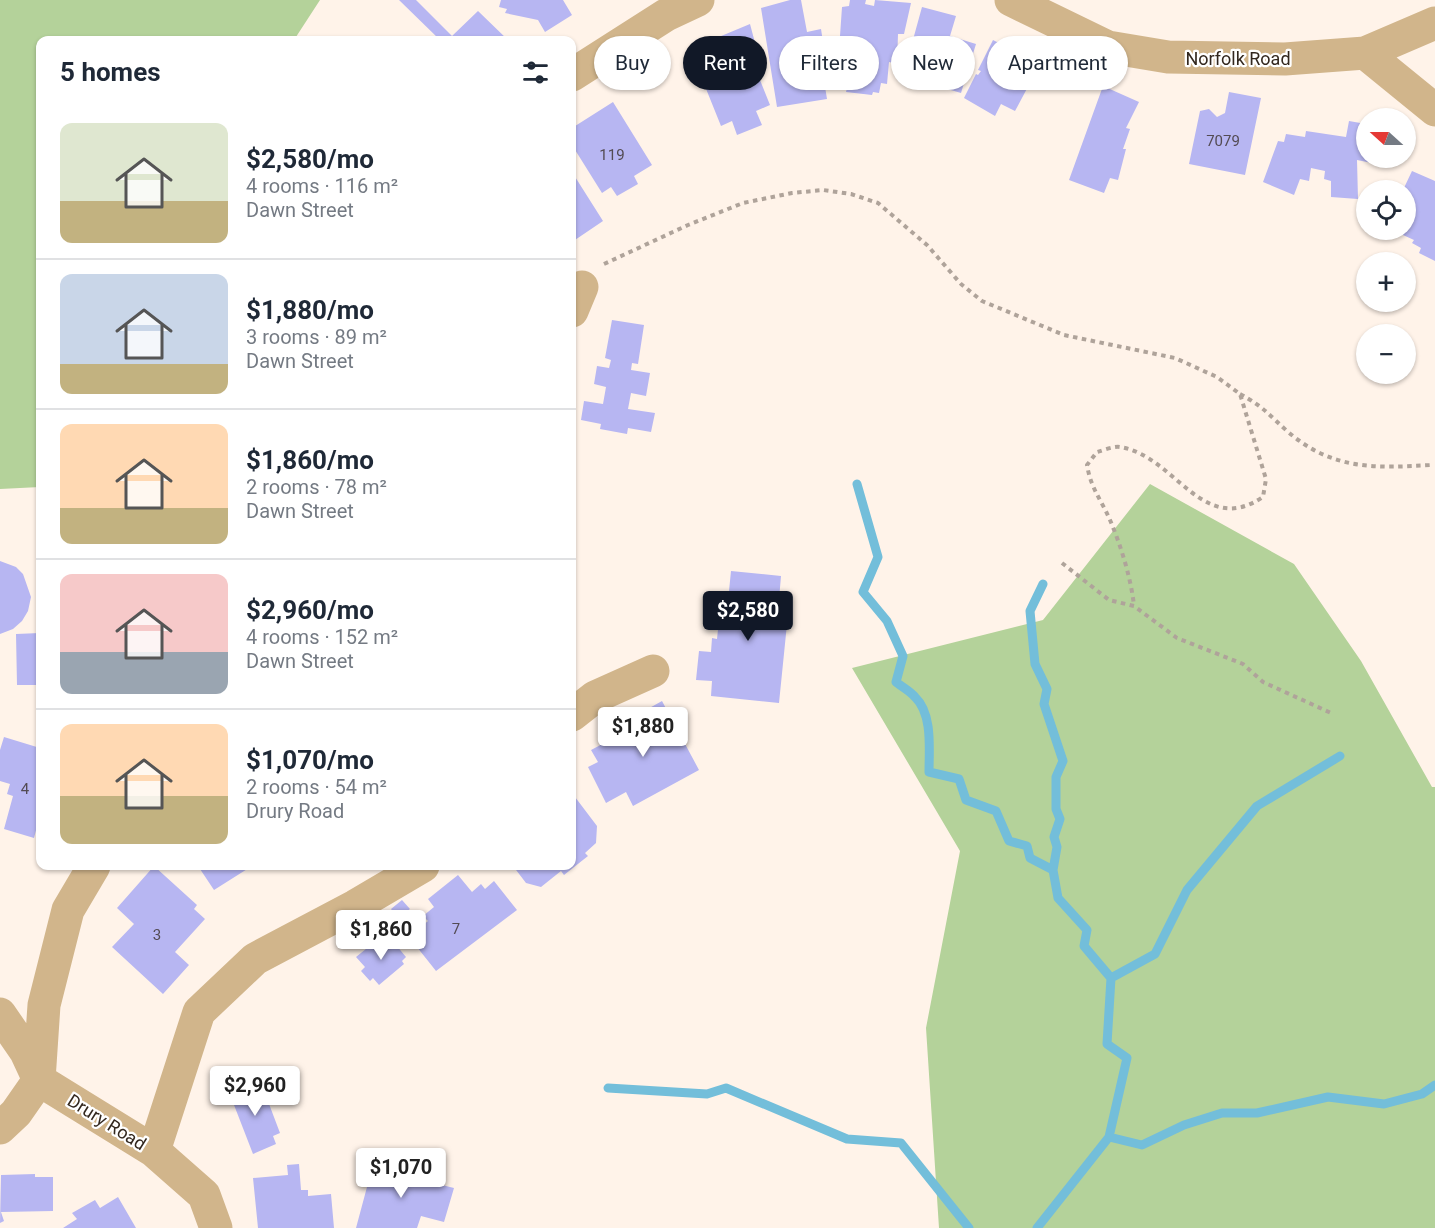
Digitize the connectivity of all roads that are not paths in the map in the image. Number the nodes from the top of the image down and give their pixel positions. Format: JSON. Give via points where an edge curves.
{"nodes":[{"id":1,"x":698,"y":0,"type":"edge"},
{"id":2,"x":1011,"y":0,"type":"edge"},
{"id":3,"x":1435,"y":23,"type":"edge"},
{"id":4,"x":1365,"y":53,"type":"junction"},
{"id":5,"x":576,"y":72,"type":"edge"},
{"id":6,"x":1435,"y":110,"type":"edge"},
{"id":7,"x":653,"y":671,"type":"dead end"},
{"id":8,"x":576,"y":712,"type":"edge"},
{"id":9,"x":92,"y":870,"type":"edge"},
{"id":10,"x":416,"y":870,"type":"edge"},
{"id":11,"x":0,"y":1014,"type":"edge"},
{"id":12,"x":39,"y":1080,"type":"junction"},
{"id":13,"x":0,"y":1128,"type":"edge"},
{"id":14,"x":154,"y":1151,"type":"junction"},
{"id":15,"x":216,"y":1228,"type":"edge"}],
"edges":[{"from":1,"to":5,"type":"street","via":[[666,15]]},
{"from":2,"to":4,"type":"street","name":"Norfolk Road","via":[[1108,46],[1168,57],[1285,59]]},
{"from":3,"to":4,"type":"street","name":"Norfolk Road"},
{"from":4,"to":6,"type":"street"},
{"from":7,"to":8,"type":"street","via":[[595,697]]},
{"from":9,"to":12,"type":"street","via":[[68,910],[46,995]]},
{"from":10,"to":14,"type":"street","via":[[255,959],[199,1012]]},
{"from":11,"to":12,"type":"street","via":[[26,1052]]},
{"from":12,"to":13,"type":"street"},
{"from":12,"to":14,"type":"street","name":"Drury Road"},
{"from":14,"to":15,"type":"street","name":"Drury Road","via":[[204,1195]]}]}
